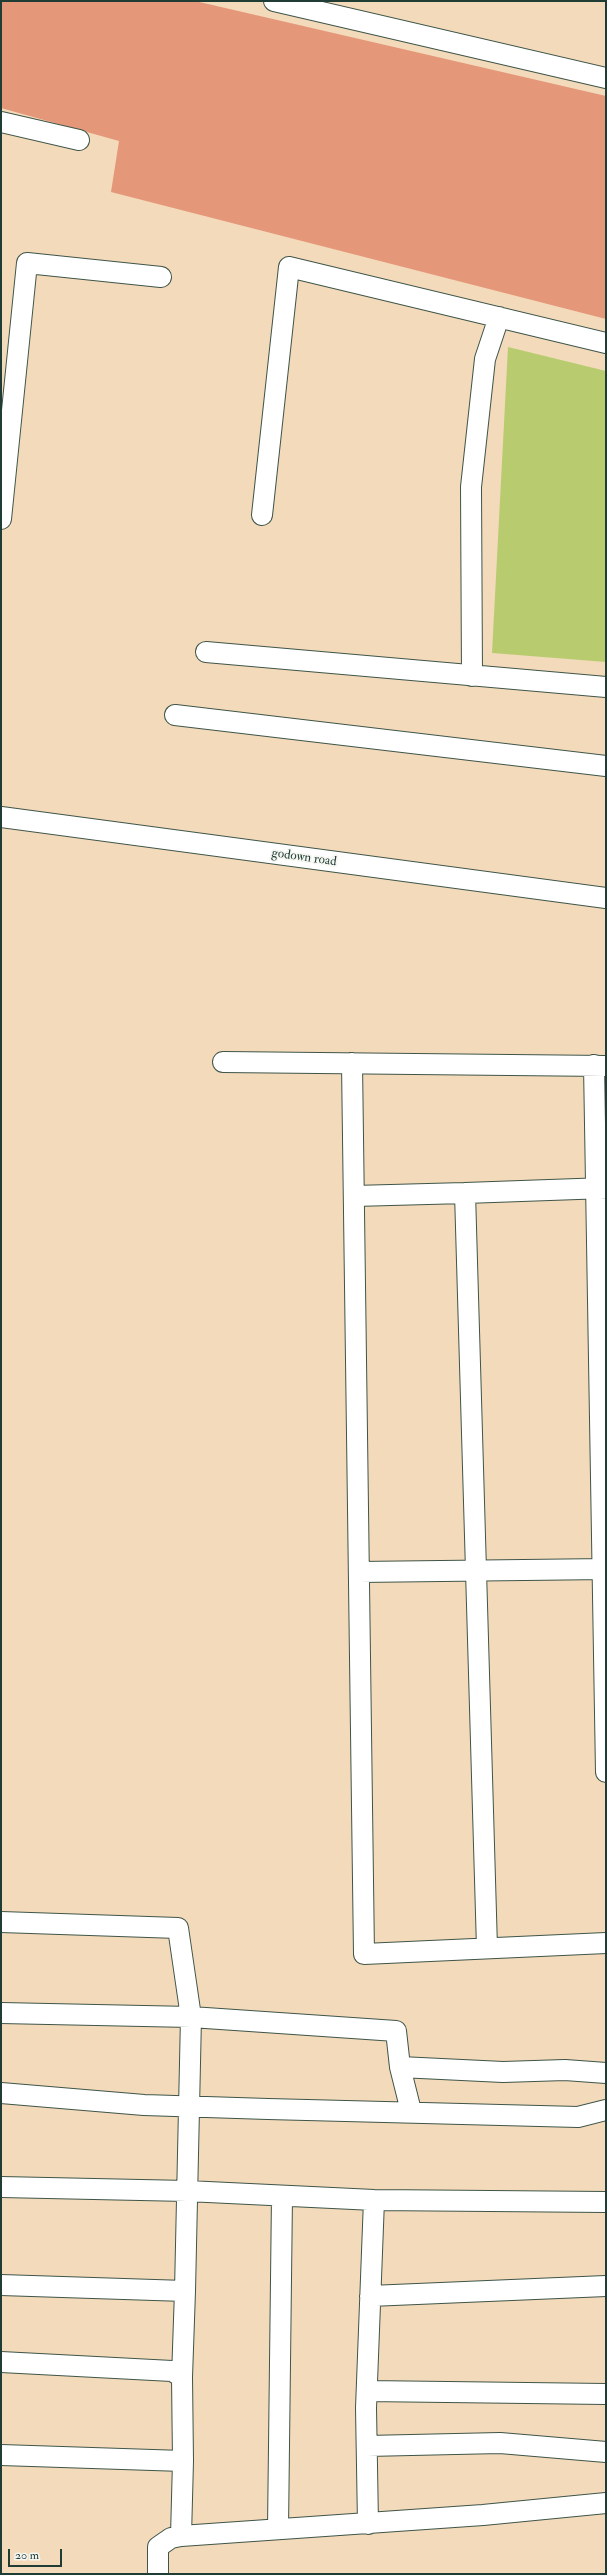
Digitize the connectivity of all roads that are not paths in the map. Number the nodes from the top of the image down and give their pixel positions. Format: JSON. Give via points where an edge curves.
{"nodes":[{"id":1,"x":274,"y":1,"type":"edge"},
{"id":2,"x":606,"y":78,"type":"edge"},
{"id":3,"x":1,"y":122,"type":"edge"},
{"id":4,"x":79,"y":140,"type":"dead end"},
{"id":5,"x":161,"y":277,"type":"dead end"},
{"id":6,"x":499,"y":317,"type":"junction"},
{"id":7,"x":606,"y":343,"type":"edge"},
{"id":8,"x":262,"y":515,"type":"dead end"},
{"id":9,"x":1,"y":519,"type":"edge"},
{"id":10,"x":206,"y":652,"type":"dead end"},
{"id":11,"x":472,"y":676,"type":"junction"},
{"id":12,"x":606,"y":687,"type":"edge"},
{"id":13,"x":176,"y":715,"type":"dead end"},
{"id":14,"x":606,"y":766,"type":"edge"},
{"id":15,"x":1,"y":817,"type":"edge"},
{"id":16,"x":606,"y":898,"type":"edge"},
{"id":17,"x":223,"y":1062,"type":"dead end"},
{"id":18,"x":352,"y":1063,"type":"junction"},
{"id":19,"x":600,"y":1066,"type":"edge"},
{"id":20,"x":601,"y":1188,"type":"edge"},
{"id":21,"x":465,"y":1193,"type":"junction"},
{"id":22,"x":354,"y":1196,"type":"junction"},
{"id":23,"x":604,"y":1569,"type":"edge"},
{"id":24,"x":476,"y":1570,"type":"junction"},
{"id":25,"x":359,"y":1572,"type":"junction"},
{"id":26,"x":606,"y":1772,"type":"edge"},
{"id":27,"x":1,"y":1922,"type":"edge"},
{"id":28,"x":606,"y":1943,"type":"edge"},
{"id":29,"x":487,"y":1948,"type":"junction"},
{"id":30,"x":1,"y":2013,"type":"edge"},
{"id":31,"x":191,"y":2017,"type":"junction"},
{"id":32,"x":400,"y":2067,"type":"junction"},
{"id":33,"x":606,"y":2073,"type":"edge"},
{"id":34,"x":1,"y":2093,"type":"edge"},
{"id":35,"x":189,"y":2107,"type":"junction"},
{"id":36,"x":606,"y":2110,"type":"edge"},
{"id":37,"x":411,"y":2111,"type":"junction"},
{"id":38,"x":1,"y":2187,"type":"edge"},
{"id":39,"x":187,"y":2191,"type":"junction"},
{"id":40,"x":282,"y":2196,"type":"junction"},
{"id":41,"x":374,"y":2200,"type":"junction"},
{"id":42,"x":606,"y":2202,"type":"edge"},
{"id":43,"x":1,"y":2285,"type":"edge"},
{"id":44,"x":606,"y":2286,"type":"edge"},
{"id":45,"x":185,"y":2291,"type":"junction"},
{"id":46,"x":370,"y":2296,"type":"junction"},
{"id":47,"x":1,"y":2362,"type":"edge"},
{"id":48,"x":182,"y":2378,"type":"junction"},
{"id":49,"x":367,"y":2391,"type":"junction"},
{"id":50,"x":606,"y":2394,"type":"edge"},
{"id":51,"x":367,"y":2446,"type":"junction"},
{"id":52,"x":606,"y":2452,"type":"edge"},
{"id":53,"x":1,"y":2455,"type":"edge"},
{"id":54,"x":183,"y":2461,"type":"junction"},
{"id":55,"x":606,"y":2503,"type":"edge"},
{"id":56,"x":368,"y":2524,"type":"junction"},
{"id":57,"x":278,"y":2529,"type":"junction"},
{"id":58,"x":181,"y":2536,"type":"junction"},
{"id":59,"x":158,"y":2574,"type":"edge"}],
"edges":[{"from":1,"to":2,"type":"street"},
{"from":3,"to":4,"type":"street"},
{"from":5,"to":9,"type":"street","via":[[28,263]]},
{"from":6,"to":7,"type":"street"},
{"from":6,"to":8,"type":"street","via":[[289,267]]},
{"from":6,"to":11,"type":"street","via":[[484,359],[471,487]]},
{"from":10,"to":11,"type":"street"},
{"from":11,"to":12,"type":"street"},
{"from":13,"to":14,"type":"street"},
{"from":15,"to":16,"type":"street","name":"godown road"},
{"from":17,"to":18,"type":"street"},
{"from":18,"to":19,"type":"street"},
{"from":18,"to":22,"type":"street"},
{"from":19,"to":20,"type":"street"},
{"from":20,"to":21,"type":"street"},
{"from":20,"to":23,"type":"street"},
{"from":21,"to":22,"type":"street"},
{"from":21,"to":24,"type":"street"},
{"from":22,"to":25,"type":"street"},
{"from":23,"to":24,"type":"street"},
{"from":23,"to":26,"type":"street"},
{"from":24,"to":25,"type":"street"},
{"from":24,"to":29,"type":"street"},
{"from":25,"to":29,"type":"street","via":[[364,1954]]},
{"from":27,"to":31,"type":"street","via":[[178,1928]]},
{"from":28,"to":29,"type":"street"},
{"from":30,"to":31,"type":"street"},
{"from":31,"to":32,"type":"street","via":[[396,2031]]},
{"from":31,"to":35,"type":"street"},
{"from":32,"to":33,"type":"street"},
{"from":32,"to":37,"type":"street"},
{"from":34,"to":35,"type":"street"},
{"from":35,"to":37,"type":"street"},
{"from":35,"to":39,"type":"street"},
{"from":36,"to":37,"type":"street","via":[[578,2117]]},
{"from":38,"to":39,"type":"street"},
{"from":39,"to":40,"type":"street"},
{"from":39,"to":45,"type":"street"},
{"from":40,"to":41,"type":"street"},
{"from":40,"to":57,"type":"street"},
{"from":41,"to":42,"type":"street"},
{"from":41,"to":46,"type":"street"},
{"from":43,"to":45,"type":"street"},
{"from":44,"to":46,"type":"street"},
{"from":45,"to":48,"type":"street"},
{"from":46,"to":49,"type":"street"},
{"from":47,"to":48,"type":"street","via":[[172,2371]]},
{"from":48,"to":54,"type":"street"},
{"from":49,"to":50,"type":"street"},
{"from":49,"to":51,"type":"street"},
{"from":51,"to":52,"type":"street","via":[[500,2443]]},
{"from":51,"to":56,"type":"street"},
{"from":53,"to":54,"type":"street"},
{"from":54,"to":58,"type":"street"},
{"from":55,"to":56,"type":"street"},
{"from":56,"to":57,"type":"street"},
{"from":57,"to":58,"type":"street"},
{"from":58,"to":59,"type":"street","via":[[170,2538],[158,2547]]}]}
